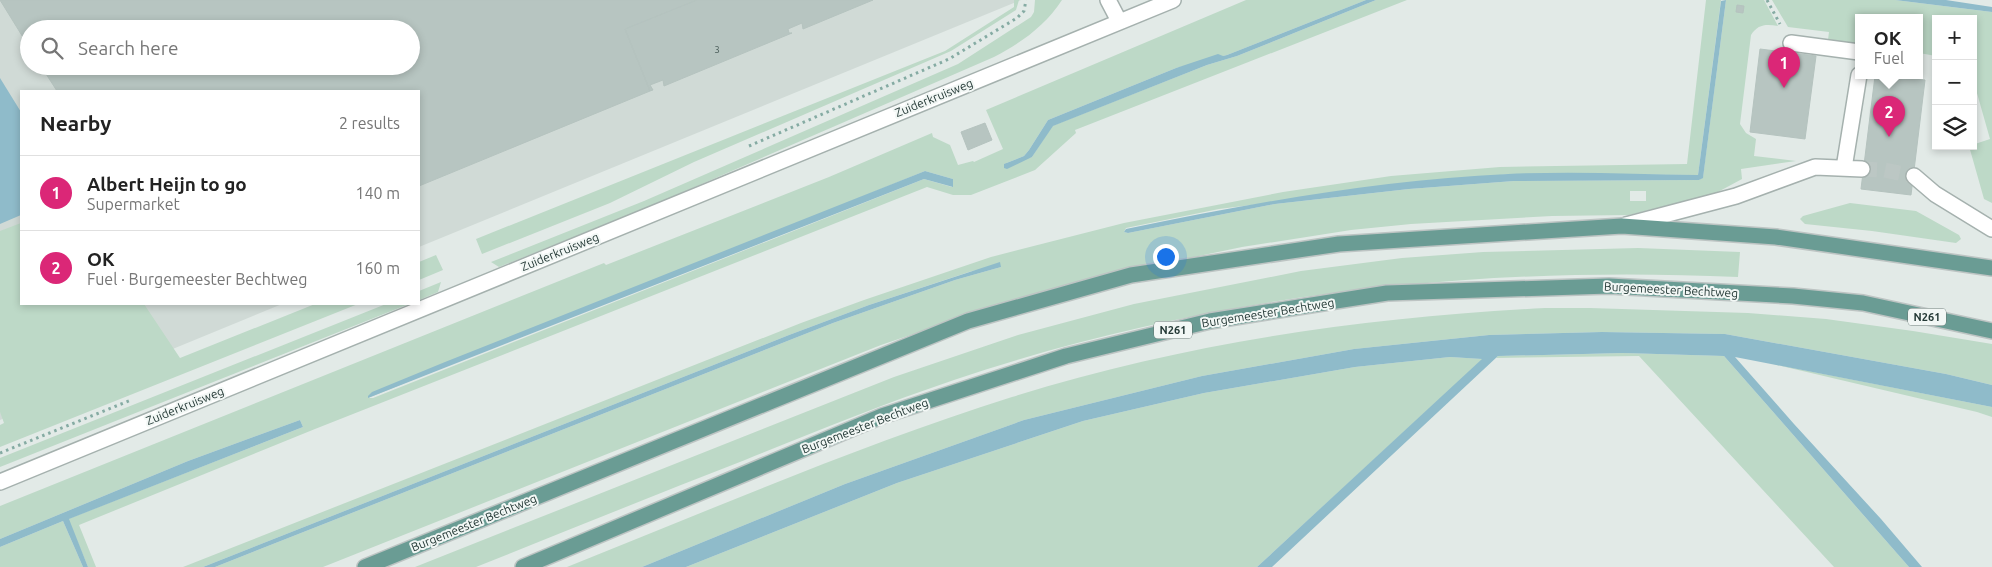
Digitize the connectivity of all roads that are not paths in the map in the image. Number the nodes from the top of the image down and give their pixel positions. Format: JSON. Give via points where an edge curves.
{"nodes":[{"id":1,"x":1108,"y":0,"type":"edge"},
{"id":2,"x":1173,"y":0,"type":"edge"},
{"id":3,"x":1120,"y":21,"type":"junction"},
{"id":4,"x":1790,"y":43,"type":"dead end"},
{"id":5,"x":1855,"y":51,"type":"edge"},
{"id":6,"x":1859,"y":79,"type":"edge"},
{"id":7,"x":1844,"y":168,"type":"junction"},
{"id":8,"x":1862,"y":169,"type":"tunnel mouth"},
{"id":9,"x":1914,"y":176,"type":"tunnel mouth"},
{"id":10,"x":1622,"y":226,"type":"junction"},
{"id":11,"x":1992,"y":229,"type":"edge"},
{"id":12,"x":1992,"y":268,"type":"edge"},
{"id":13,"x":1992,"y":331,"type":"edge"},
{"id":14,"x":0,"y":482,"type":"edge"},
{"id":15,"x":365,"y":567,"type":"edge"},
{"id":16,"x":523,"y":567,"type":"edge"}],
"edges":[{"from":1,"to":3,"type":"street"},
{"from":2,"to":3,"type":"street","name":"Zuiderkruisweg"},
{"from":3,"to":14,"type":"street","name":"Zuiderkruisweg"},
{"from":4,"to":5,"type":"street"},
{"from":6,"to":7,"type":"street"},
{"from":7,"to":8,"type":"street","name":"Burgemeester Bechtweg"},
{"from":7,"to":10,"type":"street","name":"Burgemeester Bechtweg","via":[[1815,166],[1736,196]]},
{"from":9,"to":11,"type":"street","via":[[1935,194]]},
{"from":10,"to":12,"type":"main road","name":"Burgemeester Bechtweg","via":[[1776,237]]},
{"from":10,"to":15,"type":"main road","name":"Burgemeester Bechtweg","via":[[1339,244],[1131,275],[968,321]]},
{"from":13,"to":16,"type":"main road","name":"Burgemeester Bechtweg","number":"N261","via":[[1863,303],[1793,296],[1609,286],[1386,293],[1220,320],[1066,356],[882,416]]}]}
